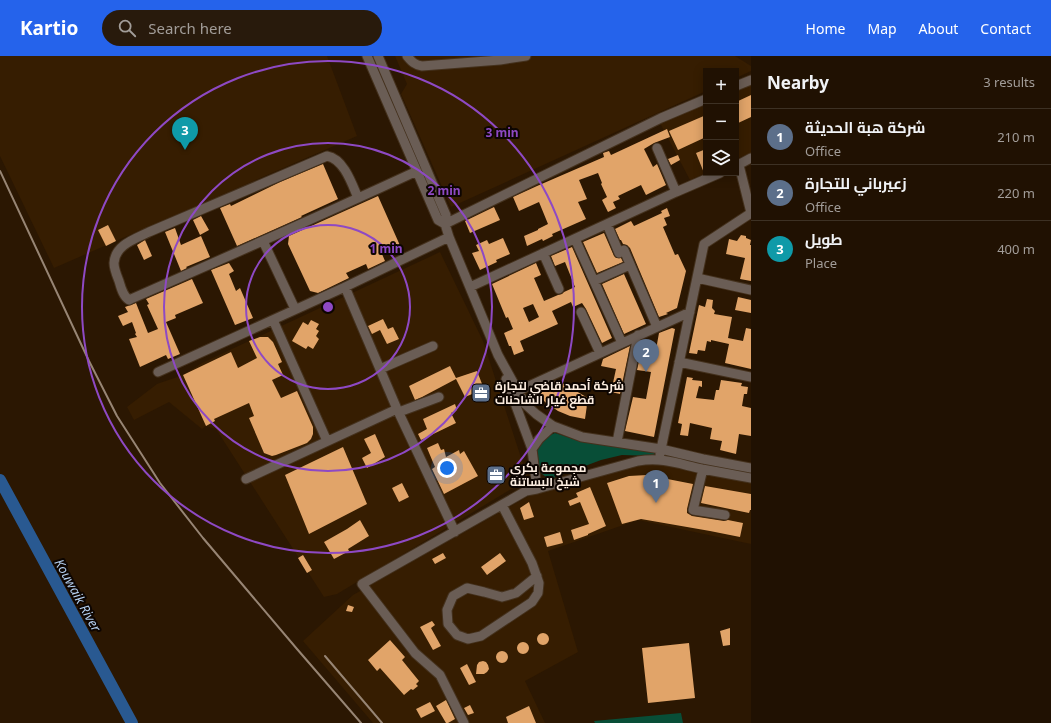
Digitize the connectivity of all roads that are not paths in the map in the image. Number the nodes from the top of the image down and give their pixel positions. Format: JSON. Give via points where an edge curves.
{"nodes":[{"id":1,"x":367,"y":56,"type":"edge"},
{"id":2,"x":378,"y":56,"type":"edge"},
{"id":3,"x":407,"y":56,"type":"edge"},
{"id":4,"x":500,"y":56,"type":"edge"},
{"id":5,"x":526,"y":56,"type":"edge"},
{"id":6,"x":491,"y":60,"type":"junction"},
{"id":7,"x":751,"y":80,"type":"edge"},
{"id":8,"x":739,"y":85,"type":"edge"},
{"id":9,"x":703,"y":100,"type":"edge"},
{"id":10,"x":657,"y":148,"type":"dead end"},
{"id":11,"x":751,"y":158,"type":"edge"},
{"id":12,"x":739,"y":165,"type":"edge"},
{"id":13,"x":417,"y":171,"type":"junction"},
{"id":14,"x":739,"y":172,"type":"edge"},
{"id":15,"x":713,"y":176,"type":"edge"},
{"id":16,"x":676,"y":192,"type":"junction"},
{"id":17,"x":358,"y":198,"type":"junction"},
{"id":18,"x":749,"y":199,"type":"edge"},
{"id":19,"x":445,"y":224,"type":"junction"},
{"id":20,"x":607,"y":224,"type":"junction"},
{"id":21,"x":449,"y":237,"type":"junction"},
{"id":22,"x":575,"y":239,"type":"junction"},
{"id":23,"x":264,"y":241,"type":"junction"},
{"id":24,"x":543,"y":253,"type":"junction"},
{"id":25,"x":630,"y":265,"type":"junction"},
{"id":26,"x":697,"y":278,"type":"junction"},
{"id":27,"x":594,"y":281,"type":"junction"},
{"id":28,"x":345,"y":287,"type":"junction"},
{"id":29,"x":470,"y":287,"type":"junction"},
{"id":30,"x":559,"y":289,"type":"dead end"},
{"id":31,"x":751,"y":290,"type":"edge"},
{"id":32,"x":295,"y":309,"type":"junction"},
{"id":33,"x":581,"y":312,"type":"dead end"},
{"id":34,"x":690,"y":312,"type":"junction"},
{"id":35,"x":272,"y":320,"type":"junction"},
{"id":36,"x":657,"y":327,"type":"junction"},
{"id":37,"x":638,"y":335,"type":"junction"},
{"id":38,"x":622,"y":343,"type":"junction"},
{"id":39,"x":433,"y":346,"type":"dead end"},
{"id":40,"x":600,"y":353,"type":"junction"},
{"id":41,"x":498,"y":355,"type":"junction"},
{"id":42,"x":679,"y":362,"type":"junction"},
{"id":43,"x":380,"y":369,"type":"junction"},
{"id":44,"x":158,"y":372,"type":"dead end"},
{"id":45,"x":751,"y":377,"type":"edge"},
{"id":46,"x":518,"y":391,"type":"junction"},
{"id":47,"x":439,"y":397,"type":"dead end"},
{"id":48,"x":398,"y":411,"type":"junction"},
{"id":49,"x":553,"y":426,"type":"junction"},
{"id":50,"x":327,"y":441,"type":"junction"},
{"id":51,"x":617,"y":442,"type":"junction"},
{"id":52,"x":532,"y":449,"type":"junction"},
{"id":53,"x":661,"y":449,"type":"junction"},
{"id":54,"x":659,"y":459,"type":"junction"},
{"id":55,"x":751,"y":468,"type":"edge"},
{"id":56,"x":703,"y":469,"type":"junction"},
{"id":57,"x":751,"y":478,"type":"edge"},
{"id":58,"x":246,"y":479,"type":"dead end"},
{"id":59,"x":537,"y":489,"type":"junction"},
{"id":60,"x":502,"y":505,"type":"junction"},
{"id":61,"x":725,"y":515,"type":"dead end"},
{"id":62,"x":455,"y":532,"type":"junction"},
{"id":63,"x":537,"y":576,"type":"junction"},
{"id":64,"x":464,"y":723,"type":"edge"}],
"edges":[{"from":1,"to":13,"type":"street"},
{"from":2,"to":19,"type":"street","via":[[446,215]]},
{"from":3,"to":6,"type":"street","via":[[417,66]]},
{"from":4,"to":6,"type":"street"},
{"from":5,"to":6,"type":"street"},
{"from":7,"to":8,"type":"street"},
{"from":9,"to":19,"type":"street","via":[[661,118]]},
{"from":10,"to":16,"type":"street"},
{"from":11,"to":12,"type":"street"},
{"from":13,"to":17,"type":"street"},
{"from":13,"to":19,"type":"street","via":[[438,220]]},
{"from":14,"to":18,"type":"street"},
{"from":15,"to":16,"type":"street"},
{"from":16,"to":20,"type":"street"},
{"from":17,"to":23,"type":"street"},
{"from":17,"to":23,"type":"street","via":[[345,170],[327,156],[123,245],[115,258],[115,267],[121,289],[129,300]]},
{"from":18,"to":26,"type":"street","via":[[750,213],[704,244]]},
{"from":19,"to":21,"type":"street"},
{"from":20,"to":22,"type":"street"},
{"from":20,"to":25,"type":"street","via":[[619,252],[624,250]]},
{"from":21,"to":28,"type":"street"},
{"from":21,"to":29,"type":"street"},
{"from":22,"to":24,"type":"street"},
{"from":22,"to":27,"type":"street"},
{"from":23,"to":32,"type":"street"},
{"from":24,"to":29,"type":"street"},
{"from":24,"to":30,"type":"street"},
{"from":25,"to":27,"type":"street"},
{"from":25,"to":36,"type":"street"},
{"from":26,"to":31,"type":"street"},
{"from":26,"to":34,"type":"street"},
{"from":27,"to":38,"type":"street"},
{"from":28,"to":32,"type":"street"},
{"from":28,"to":43,"type":"street"},
{"from":29,"to":41,"type":"street"},
{"from":32,"to":35,"type":"street"},
{"from":33,"to":40,"type":"street"},
{"from":34,"to":36,"type":"street"},
{"from":34,"to":42,"type":"street"},
{"from":35,"to":44,"type":"street"},
{"from":35,"to":50,"type":"street"},
{"from":36,"to":37,"type":"street"},
{"from":37,"to":38,"type":"street"},
{"from":37,"to":51,"type":"street"},
{"from":38,"to":40,"type":"street"},
{"from":39,"to":43,"type":"street"},
{"from":40,"to":46,"type":"street"},
{"from":41,"to":46,"type":"street"},
{"from":41,"to":52,"type":"street"},
{"from":42,"to":45,"type":"street"},
{"from":42,"to":53,"type":"street"},
{"from":43,"to":48,"type":"street"},
{"from":46,"to":49,"type":"street","via":[[525,404]]},
{"from":47,"to":48,"type":"street"},
{"from":48,"to":50,"type":"street"},
{"from":48,"to":62,"type":"street"},
{"from":49,"to":51,"type":"street","via":[[582,437]]},
{"from":49,"to":52,"type":"street"},
{"from":50,"to":58,"type":"street"},
{"from":51,"to":53,"type":"street"},
{"from":52,"to":59,"type":"street"},
{"from":53,"to":54,"type":"street"},
{"from":53,"to":55,"type":"street"},
{"from":54,"to":56,"type":"street"},
{"from":54,"to":59,"type":"street","via":[[638,461]]},
{"from":56,"to":57,"type":"street"},
{"from":56,"to":61,"type":"street","via":[[693,510]]},
{"from":59,"to":60,"type":"street","via":[[526,490]]},
{"from":60,"to":62,"type":"street"},
{"from":60,"to":63,"type":"street"},
{"from":62,"to":64,"type":"street","via":[[362,584],[414,652],[440,675]]},
{"from":63,"to":63,"type":"street","via":[[540,583],[538,593],[532,602],[480,636],[468,639],[457,635],[448,624],[447,610],[453,596],[467,588],[502,597],[516,593]]}]}
